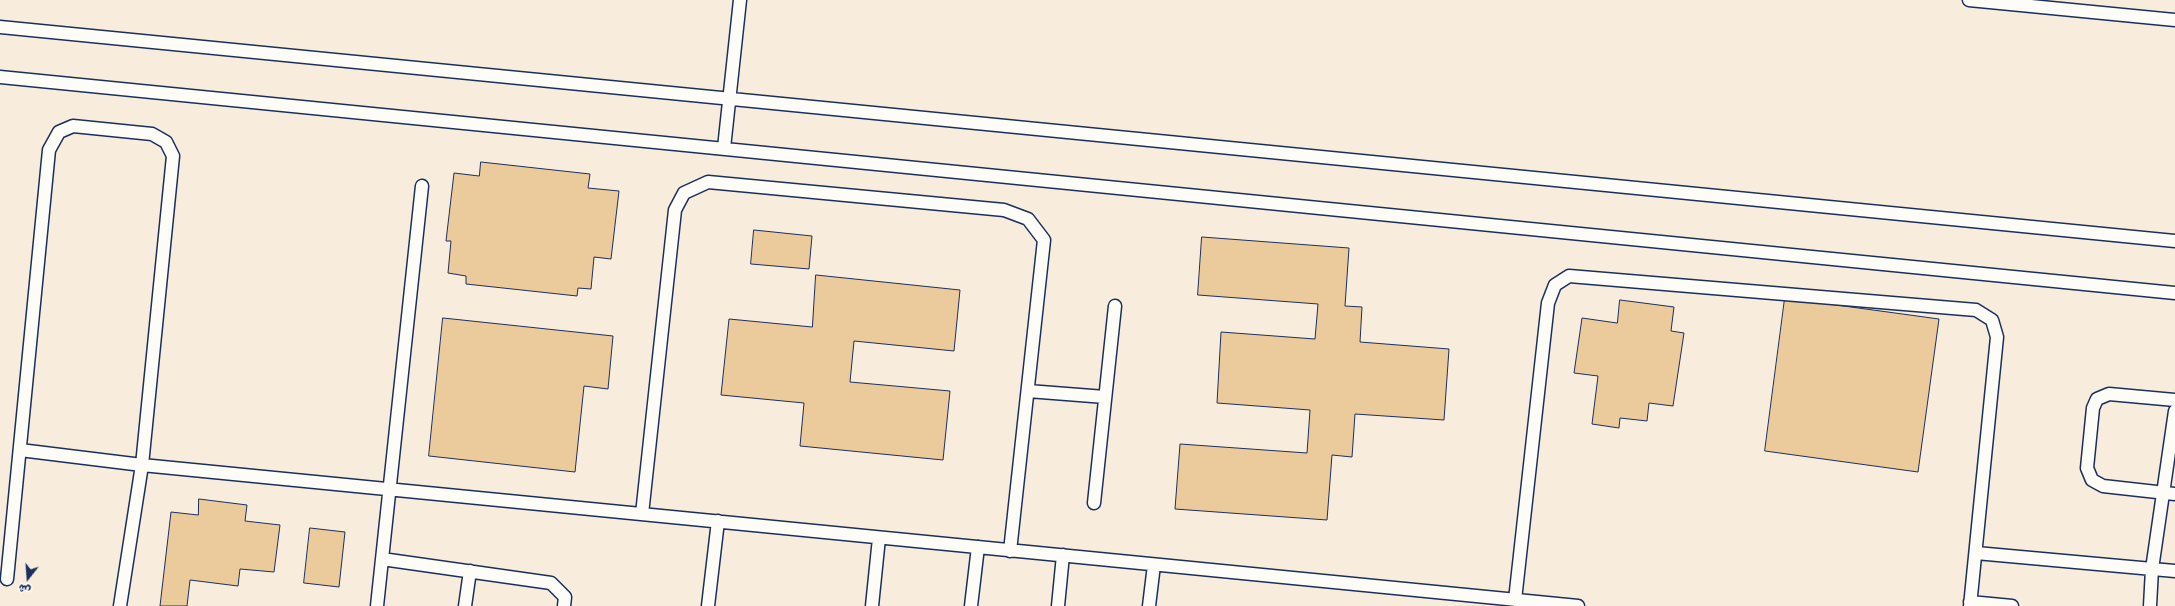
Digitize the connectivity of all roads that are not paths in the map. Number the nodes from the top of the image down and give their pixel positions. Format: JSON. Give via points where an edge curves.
{"nodes":[{"id":1,"x":740,"y":0,"type":"edge"},
{"id":2,"x":1969,"y":0,"type":"edge"},
{"id":3,"x":2175,"y":20,"type":"edge"},
{"id":4,"x":0,"y":27,"type":"edge"},
{"id":5,"x":0,"y":77,"type":"edge"},
{"id":6,"x":729,"y":98,"type":"junction"},
{"id":7,"x":724,"y":148,"type":"junction"},
{"id":8,"x":422,"y":186,"type":"dead end"},
{"id":9,"x":2175,"y":241,"type":"edge"},
{"id":10,"x":2175,"y":293,"type":"edge"},
{"id":11,"x":1114,"y":306,"type":"dead end"},
{"id":12,"x":1028,"y":391,"type":"junction"},
{"id":13,"x":1105,"y":397,"type":"junction"},
{"id":14,"x":2175,"y":400,"type":"edge"},
{"id":15,"x":2175,"y":410,"type":"edge"},
{"id":16,"x":20,"y":450,"type":"junction"},
{"id":17,"x":142,"y":465,"type":"junction"},
{"id":18,"x":390,"y":490,"type":"junction"},
{"id":19,"x":2169,"y":494,"type":"edge"},
{"id":20,"x":1094,"y":503,"type":"dead end"},
{"id":21,"x":642,"y":514,"type":"junction"},
{"id":22,"x":718,"y":522,"type":"junction"},
{"id":23,"x":880,"y":538,"type":"junction"},
{"id":24,"x":978,"y":547,"type":"junction"},
{"id":25,"x":1010,"y":551,"type":"junction"},
{"id":26,"x":1976,"y":553,"type":"junction"},
{"id":27,"x":1063,"y":555,"type":"junction"},
{"id":28,"x":382,"y":559,"type":"junction"},
{"id":29,"x":1154,"y":565,"type":"junction"},
{"id":30,"x":2152,"y":569,"type":"junction"},
{"id":31,"x":470,"y":571,"type":"junction"},
{"id":32,"x":2175,"y":571,"type":"edge"},
{"id":33,"x":8,"y":578,"type":"dead end"},
{"id":34,"x":1515,"y":600,"type":"junction"},
{"id":35,"x":1970,"y":604,"type":"edge"},
{"id":36,"x":120,"y":606,"type":"edge"},
{"id":37,"x":377,"y":606,"type":"edge"},
{"id":38,"x":465,"y":606,"type":"edge"},
{"id":39,"x":564,"y":606,"type":"edge"},
{"id":40,"x":708,"y":606,"type":"edge"},
{"id":41,"x":872,"y":606,"type":"edge"},
{"id":42,"x":971,"y":606,"type":"edge"},
{"id":43,"x":1058,"y":606,"type":"edge"},
{"id":44,"x":1149,"y":606,"type":"edge"},
{"id":45,"x":1578,"y":606,"type":"edge"},
{"id":46,"x":2012,"y":606,"type":"edge"},
{"id":47,"x":2150,"y":606,"type":"edge"}],
"edges":[{"from":1,"to":6,"type":"lane"},
{"from":2,"to":3,"type":"lane"},
{"from":4,"to":6,"type":"lane"},
{"from":5,"to":7,"type":"lane"},
{"from":6,"to":7,"type":"lane"},
{"from":6,"to":9,"type":"lane"},
{"from":7,"to":10,"type":"lane"},
{"from":8,"to":18,"type":"lane"},
{"from":11,"to":13,"type":"lane"},
{"from":12,"to":13,"type":"lane"},
{"from":12,"to":21,"type":"lane","via":[[1044,240],[1028,219],[1004,210],[708,182],[684,193],[675,210]]},
{"from":12,"to":25,"type":"lane"},
{"from":13,"to":20,"type":"lane"},
{"from":14,"to":19,"type":"lane","via":[[2109,394],[2097,399],[2093,408],[2087,468],[2092,480],[2103,486]]},
{"from":15,"to":19,"type":"lane"},
{"from":16,"to":17,"type":"lane"},
{"from":16,"to":17,"type":"lane","via":[[49,150],[59,132],[73,126],[152,134],[166,142],[173,156]]},
{"from":16,"to":33,"type":"lane"},
{"from":17,"to":18,"type":"lane"},
{"from":17,"to":36,"type":"lane"},
{"from":18,"to":21,"type":"lane"},
{"from":18,"to":28,"type":"lane"},
{"from":19,"to":30,"type":"lane"},
{"from":21,"to":22,"type":"lane"},
{"from":22,"to":23,"type":"lane"},
{"from":22,"to":40,"type":"lane"},
{"from":23,"to":24,"type":"lane"},
{"from":23,"to":41,"type":"lane"},
{"from":24,"to":25,"type":"lane"},
{"from":24,"to":42,"type":"lane"},
{"from":25,"to":27,"type":"lane"},
{"from":26,"to":30,"type":"lane"},
{"from":26,"to":34,"type":"lane","via":[[1996,337],[1992,320],[1976,310],[1570,276],[1555,285],[1548,303]]},
{"from":26,"to":35,"type":"lane"},
{"from":27,"to":29,"type":"lane"},
{"from":27,"to":43,"type":"lane"},
{"from":28,"to":31,"type":"lane"},
{"from":28,"to":37,"type":"lane"},
{"from":29,"to":34,"type":"lane"},
{"from":29,"to":44,"type":"lane"},
{"from":30,"to":32,"type":"lane"},
{"from":30,"to":47,"type":"lane"},
{"from":31,"to":38,"type":"lane"},
{"from":31,"to":39,"type":"lane","via":[[551,583],[565,597]]},
{"from":34,"to":45,"type":"lane"},
{"from":35,"to":46,"type":"lane"}]}
